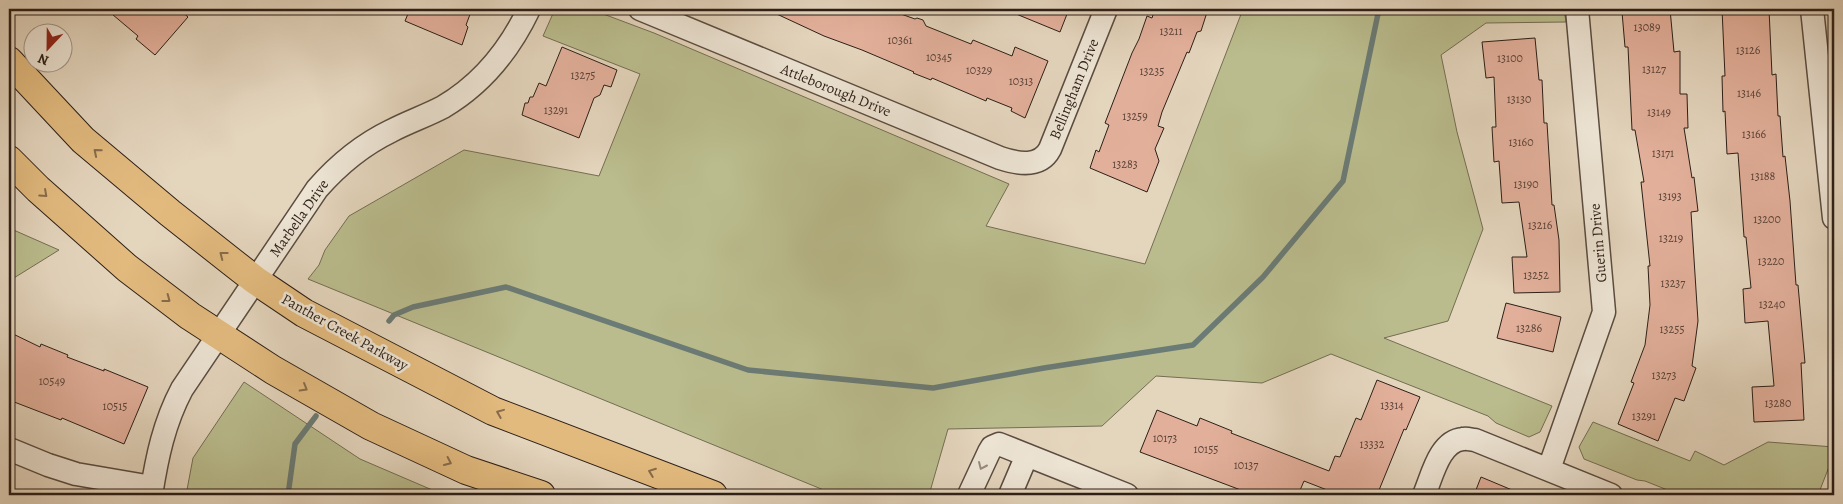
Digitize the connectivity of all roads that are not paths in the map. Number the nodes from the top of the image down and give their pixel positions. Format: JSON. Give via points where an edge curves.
{"nodes":[{"id":1,"x":529,"y":9,"type":"edge"},
{"id":2,"x":640,"y":9,"type":"edge"},
{"id":3,"x":1106,"y":9,"type":"edge"},
{"id":4,"x":1577,"y":9,"type":"edge"},
{"id":5,"x":1812,"y":9,"type":"edge"},
{"id":6,"x":9,"y":61,"type":"edge"},
{"id":7,"x":9,"y":160,"type":"edge"},
{"id":8,"x":1034,"y":162,"type":"joint"},
{"id":9,"x":1834,"y":218,"type":"edge"},
{"id":10,"x":255,"y":280,"type":"junction"},
{"id":11,"x":218,"y":334,"type":"junction"},
{"id":12,"x":9,"y":448,"type":"edge"},
{"id":13,"x":1027,"y":455,"type":"junction"},
{"id":14,"x":1549,"y":470,"type":"junction"},
{"id":15,"x":152,"y":491,"type":"edge"},
{"id":16,"x":541,"y":495,"type":"edge"},
{"id":17,"x":714,"y":495,"type":"edge"},
{"id":18,"x":969,"y":495,"type":"edge"},
{"id":19,"x":1010,"y":495,"type":"edge"},
{"id":20,"x":1127,"y":495,"type":"edge"},
{"id":21,"x":1424,"y":495,"type":"edge"},
{"id":22,"x":1612,"y":495,"type":"edge"}],
"edges":[{"from":1,"to":10,"type":"street","name":"Marbella Drive","via":[[508,47],[475,83],[444,106],[358,150],[330,175]]},
{"from":2,"to":8,"type":"street","name":"Attleborough Drive","via":[[1000,158],[1012,162]]},
{"from":3,"to":8,"type":"street","name":"Bellingham Drive","via":[[1050,149],[1046,156]]},
{"from":4,"to":14,"type":"street","name":"Guerin Drive","via":[[1604,312]]},
{"from":5,"to":9,"type":"street"},
{"from":10,"to":6,"type":"main road","name":"Panther Creek Parkway","one_way":true,"via":[[84,140]]},
{"from":7,"to":11,"type":"main road","one_way":true,"via":[[126,268]]},
{"from":10,"to":11,"type":"street","name":"Marbella Drive"},
{"from":17,"to":10,"type":"main road","name":"Panther Creek Parkway","one_way":true,"via":[[494,411],[329,327]]},
{"from":11,"to":15,"type":"street","name":"Marbella Drive","via":[[190,376],[166,424]]},
{"from":11,"to":16,"type":"main road","one_way":true,"via":[[273,370],[371,426],[466,470]]},
{"from":12,"to":15,"type":"street","via":[[76,474]]},
{"from":13,"to":18,"type":"street","one_way":true,"via":[[1003,444],[996,445],[988,452]]},
{"from":13,"to":19,"type":"street"},
{"from":13,"to":20,"type":"street"},
{"from":14,"to":21,"type":"street","via":[[1475,440],[1462,439],[1444,450]]},
{"from":14,"to":22,"type":"street"}]}
